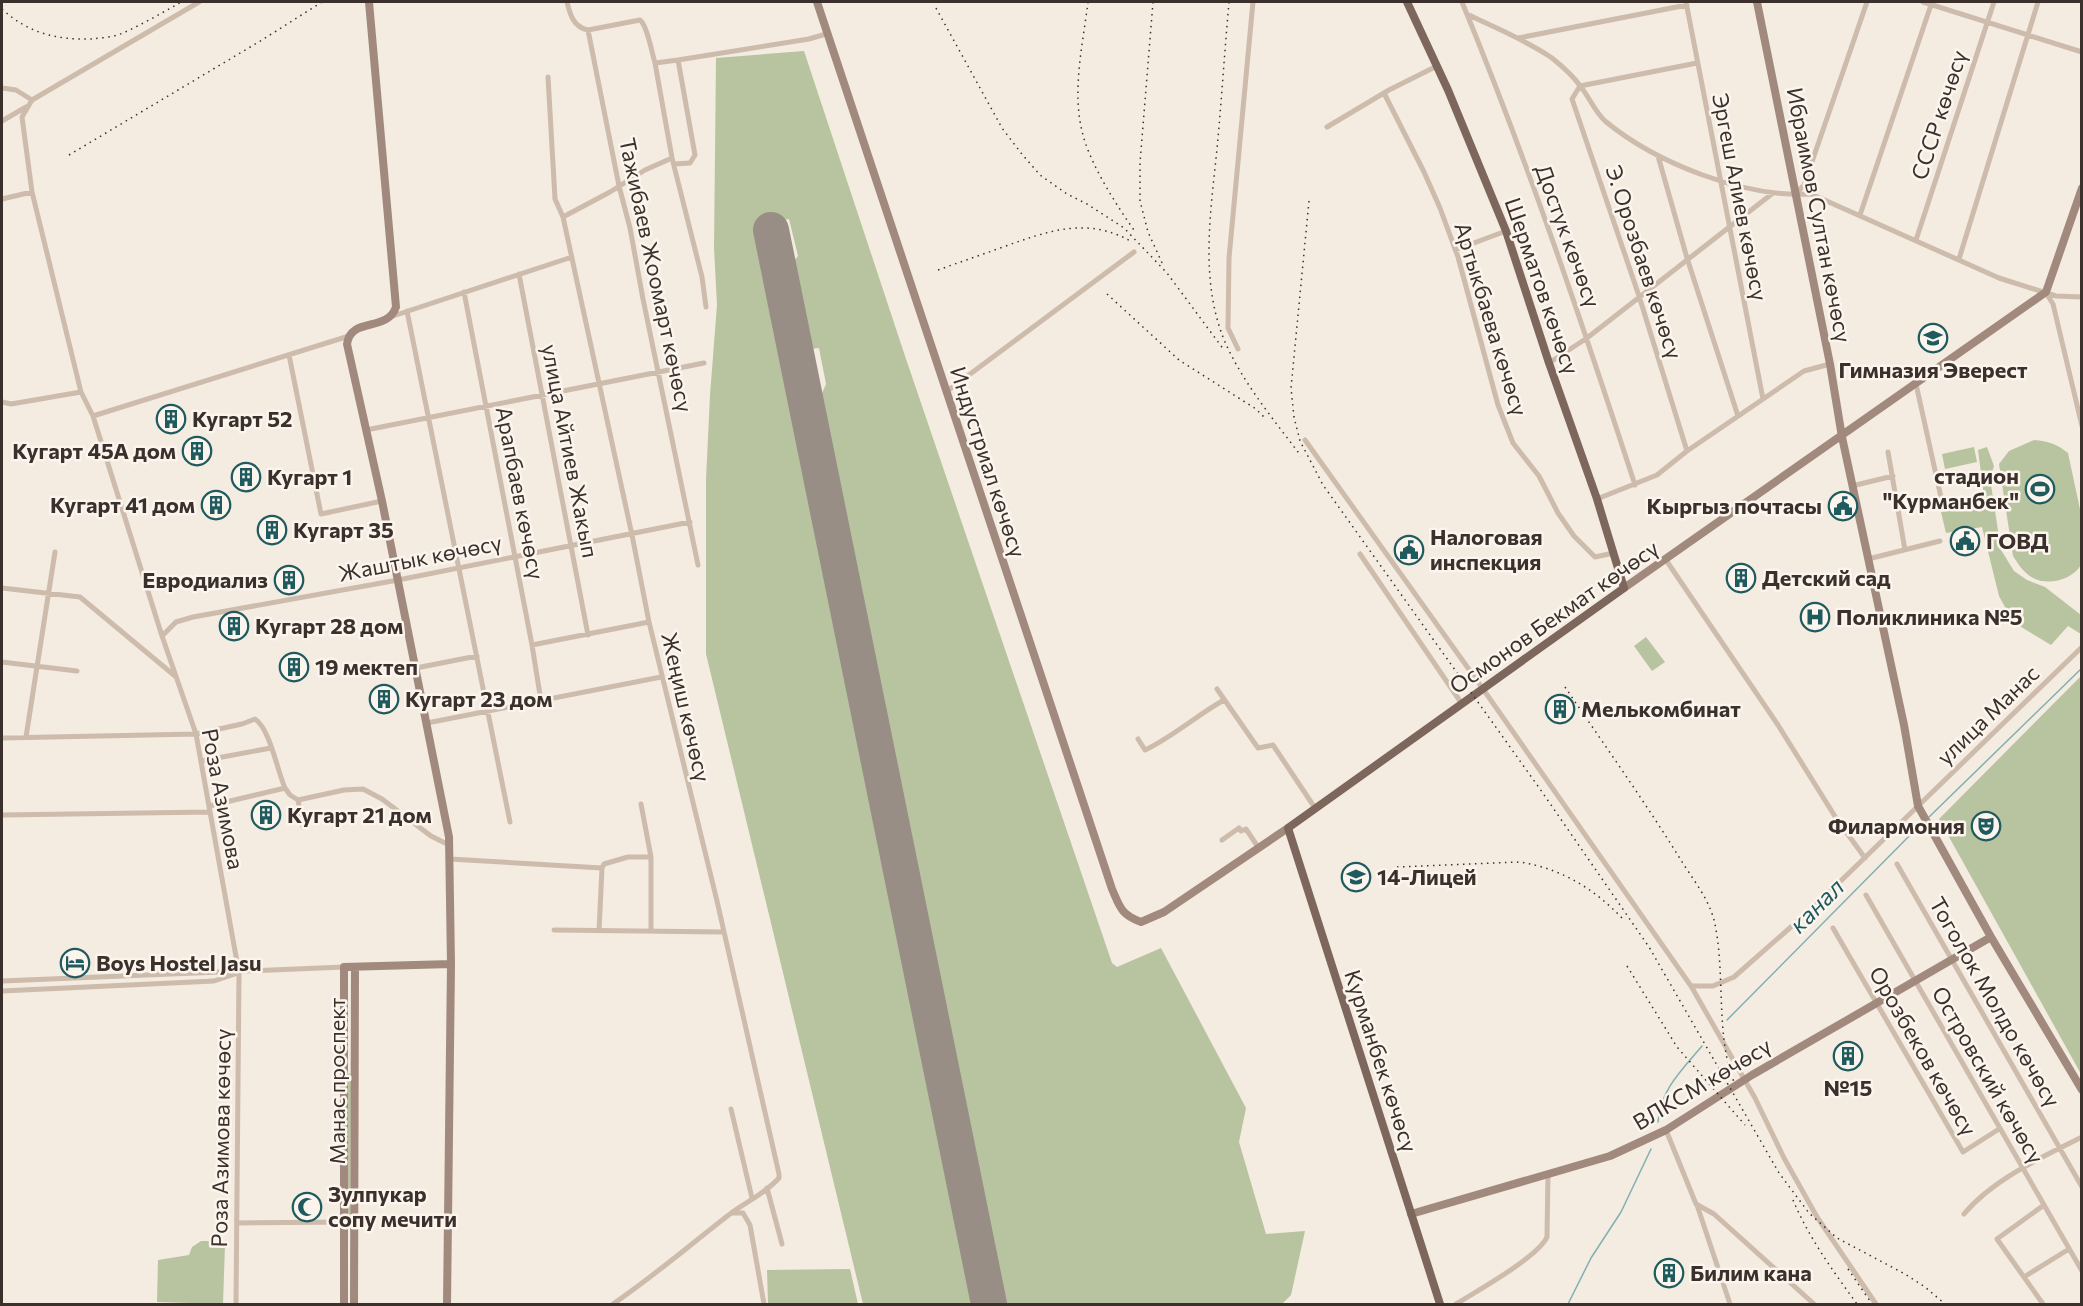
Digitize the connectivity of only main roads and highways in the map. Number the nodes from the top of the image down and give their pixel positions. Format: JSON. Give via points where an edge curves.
{"nodes":[{"id":1,"x":369,"y":2,"type":"edge"},
{"id":2,"x":817,"y":2,"type":"edge"},
{"id":3,"x":1407,"y":2,"type":"edge"},
{"id":4,"x":1757,"y":2,"type":"edge"},
{"id":5,"x":2082,"y":188,"type":"edge"},
{"id":6,"x":2079,"y":203,"type":"edge"},
{"id":7,"x":1842,"y":437,"type":"junction"},
{"id":8,"x":1624,"y":588,"type":"junction"},
{"id":9,"x":1288,"y":828,"type":"junction"},
{"id":10,"x":1991,"y":937,"type":"junction"},
{"id":11,"x":451,"y":964,"type":"junction"},
{"id":12,"x":355,"y":967,"type":"junction"},
{"id":13,"x":2082,"y":1090,"type":"edge"},
{"id":14,"x":1411,"y":1214,"type":"junction"},
{"id":15,"x":344,"y":1305,"type":"edge"},
{"id":16,"x":354,"y":1305,"type":"edge"},
{"id":17,"x":447,"y":1305,"type":"edge"},
{"id":18,"x":1440,"y":1305,"type":"edge"}],
"edges":[{"from":1,"to":11,"type":"main road","via":[[396,307],[393,315],[354,330],[347,344],[449,845]]},
{"from":2,"to":9,"type":"main road","name":"Индустриал көчөсү","via":[[1112,889],[1127,918],[1141,922],[1164,912]]},
{"from":3,"to":8,"type":"main road","name":"Шерматов көчөсү","via":[[1506,231]]},
{"from":4,"to":7,"type":"main road","name":"Ибраимов Султан көчөсү"},
{"from":5,"to":6,"type":"main road"},
{"from":6,"to":7,"type":"main road","name":"Осмонов Бекмат көчөсү","via":[[2046,292]]},
{"from":7,"to":8,"type":"main road","name":"Осмонов Бекмат көчөсү"},
{"from":7,"to":10,"type":"main road","name":"Ибраимов Султан көчөсү","via":[[1918,806]]},
{"from":8,"to":9,"type":"main road","name":"Осмонов Бекмат көчөсү"},
{"from":9,"to":14,"type":"main road","name":"Курманбек көчөсү"},
{"from":10,"to":13,"type":"main road","name":"Ибраимов Султан көчөсү"},
{"from":10,"to":14,"type":"main road","name":"ВЛКСМ көчөсү","via":[[1666,1130],[1610,1156]]},
{"from":11,"to":12,"type":"main road"},
{"from":11,"to":17,"type":"main road"},
{"from":12,"to":15,"type":"main road","via":[[344,967]]},
{"from":12,"to":16,"type":"main road","name":"Манас проспект"},
{"from":14,"to":18,"type":"main road","name":"Курманбек көчөсү"}]}
